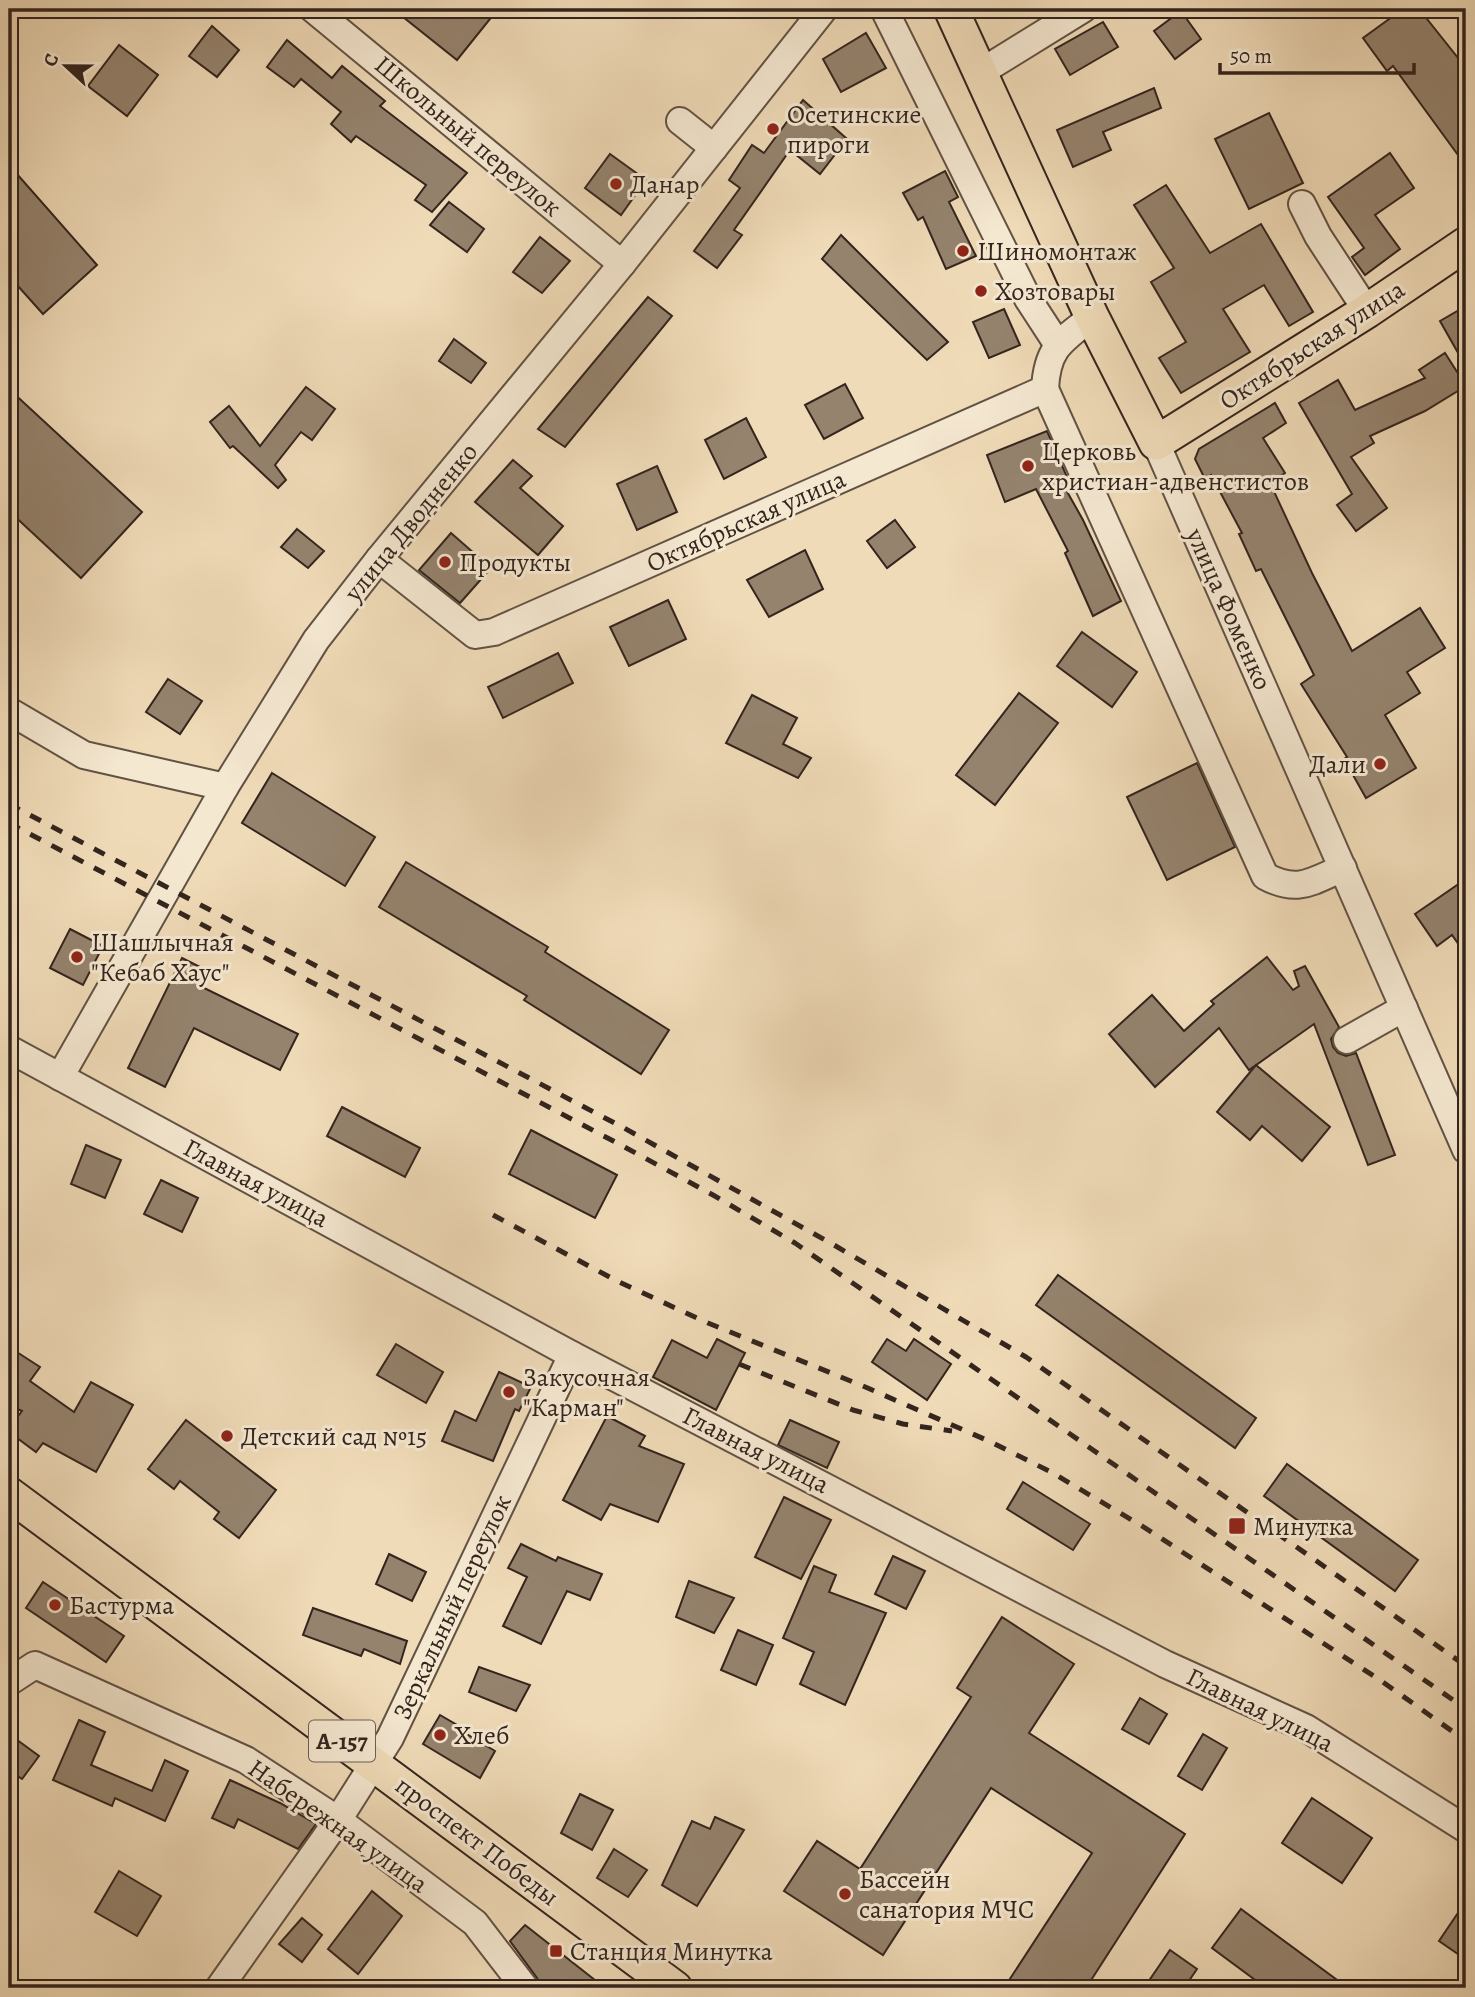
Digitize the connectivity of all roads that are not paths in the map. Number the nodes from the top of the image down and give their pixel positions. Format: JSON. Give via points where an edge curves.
{"nodes":[{"id":1,"x":313,"y":9,"type":"edge"},
{"id":2,"x":824,"y":9,"type":"edge"},
{"id":3,"x":884,"y":9,"type":"edge"},
{"id":4,"x":951,"y":9,"type":"edge"},
{"id":5,"x":1083,"y":9,"type":"edge"},
{"id":6,"x":981,"y":72,"type":"junction"},
{"id":7,"x":680,"y":121,"type":"dead end"},
{"id":8,"x":713,"y":148,"type":"junction"},
{"id":9,"x":1302,"y":204,"type":"dead end"},
{"id":10,"x":1466,"y":244,"type":"edge"},
{"id":11,"x":622,"y":264,"type":"junction"},
{"id":12,"x":1367,"y":311,"type":"junction"},
{"id":13,"x":1092,"y":317,"type":"junction"},
{"id":14,"x":1058,"y":345,"type":"junction"},
{"id":15,"x":1045,"y":389,"type":"junction"},
{"id":16,"x":1156,"y":443,"type":"junction"},
{"id":17,"x":379,"y":559,"type":"junction"},
{"id":18,"x":9,"y":711,"type":"edge"},
{"id":19,"x":225,"y":787,"type":"junction"},
{"id":20,"x":1343,"y":868,"type":"junction"},
{"id":21,"x":1404,"y":1008,"type":"junction"},
{"id":22,"x":1347,"y":1040,"type":"dead end"},
{"id":23,"x":9,"y":1049,"type":"edge"},
{"id":24,"x":60,"y":1077,"type":"junction"},
{"id":25,"x":1466,"y":1150,"type":"edge"},
{"id":26,"x":572,"y":1355,"type":"junction"},
{"id":27,"x":9,"y":1494,"type":"edge"},
{"id":28,"x":9,"y":1682,"type":"edge"},
{"id":29,"x":373,"y":1765,"type":"junction"},
{"id":30,"x":338,"y":1820,"type":"junction"},
{"id":31,"x":1466,"y":1829,"type":"edge"},
{"id":32,"x":219,"y":1988,"type":"edge"},
{"id":33,"x":525,"y":1988,"type":"edge"},
{"id":34,"x":675,"y":1988,"type":"edge"}],
"edges":[{"from":1,"to":11,"type":"street","name":"Школьный переулок"},
{"from":2,"to":8,"type":"street","name":"улица Дводненко"},
{"from":3,"to":14,"type":"street","via":[[1028,299]]},
{"from":4,"to":6,"type":"main road","name":"улица Фоменко"},
{"from":5,"to":6,"type":"street"},
{"from":6,"to":13,"type":"main road","name":"улица Фоменко"},
{"from":7,"to":8,"type":"street"},
{"from":8,"to":11,"type":"street","name":"улица Дводненко"},
{"from":9,"to":12,"type":"street"},
{"from":10,"to":12,"type":"main road","name":"Октябрьская улица"},
{"from":11,"to":17,"type":"street","name":"улица Дводненко"},
{"from":12,"to":16,"type":"main road","name":"Октябрьская улица"},
{"from":13,"to":14,"type":"street"},
{"from":13,"to":16,"type":"main road","name":"улица Фоменко"},
{"from":14,"to":15,"type":"street","via":[[1046,368]]},
{"from":15,"to":17,"type":"street","name":"Октябрьская улица","via":[[494,632],[475,635]]},
{"from":15,"to":20,"type":"street","via":[[1265,876],[1280,884],[1301,886]]},
{"from":16,"to":20,"type":"street","name":"улица Фоменко"},
{"from":17,"to":19,"type":"street","name":"улица Дводненко","via":[[311,647]]},
{"from":18,"to":19,"type":"street","via":[[84,755]]},
{"from":19,"to":24,"type":"street","name":"улица Дводненко"},
{"from":20,"to":21,"type":"street","name":"улица Фоменко"},
{"from":21,"to":22,"type":"street"},
{"from":21,"to":25,"type":"street","name":"улица Фоменко"},
{"from":23,"to":24,"type":"street","name":"Главная улица"},
{"from":24,"to":26,"type":"street","name":"Главная улица"},
{"from":26,"to":29,"type":"street","name":"Зеркальный переулок","via":[[390,1738]]},
{"from":26,"to":31,"type":"street","name":"Главная улица","via":[[1165,1664],[1306,1728]]},
{"from":27,"to":29,"type":"main road","name":"проспект Победы","number":"А-157"},
{"from":28,"to":30,"type":"street","name":"Набережная улица","via":[[35,1665],[246,1760]]},
{"from":29,"to":30,"type":"street","name":"Зеркальный переулок"},
{"from":29,"to":34,"type":"main road","name":"проспект Победы","number":"А-157"},
{"from":30,"to":32,"type":"street","name":"Зеркальный переулок"},
{"from":30,"to":33,"type":"street","name":"Набережная улица","via":[[475,1923]]}]}
